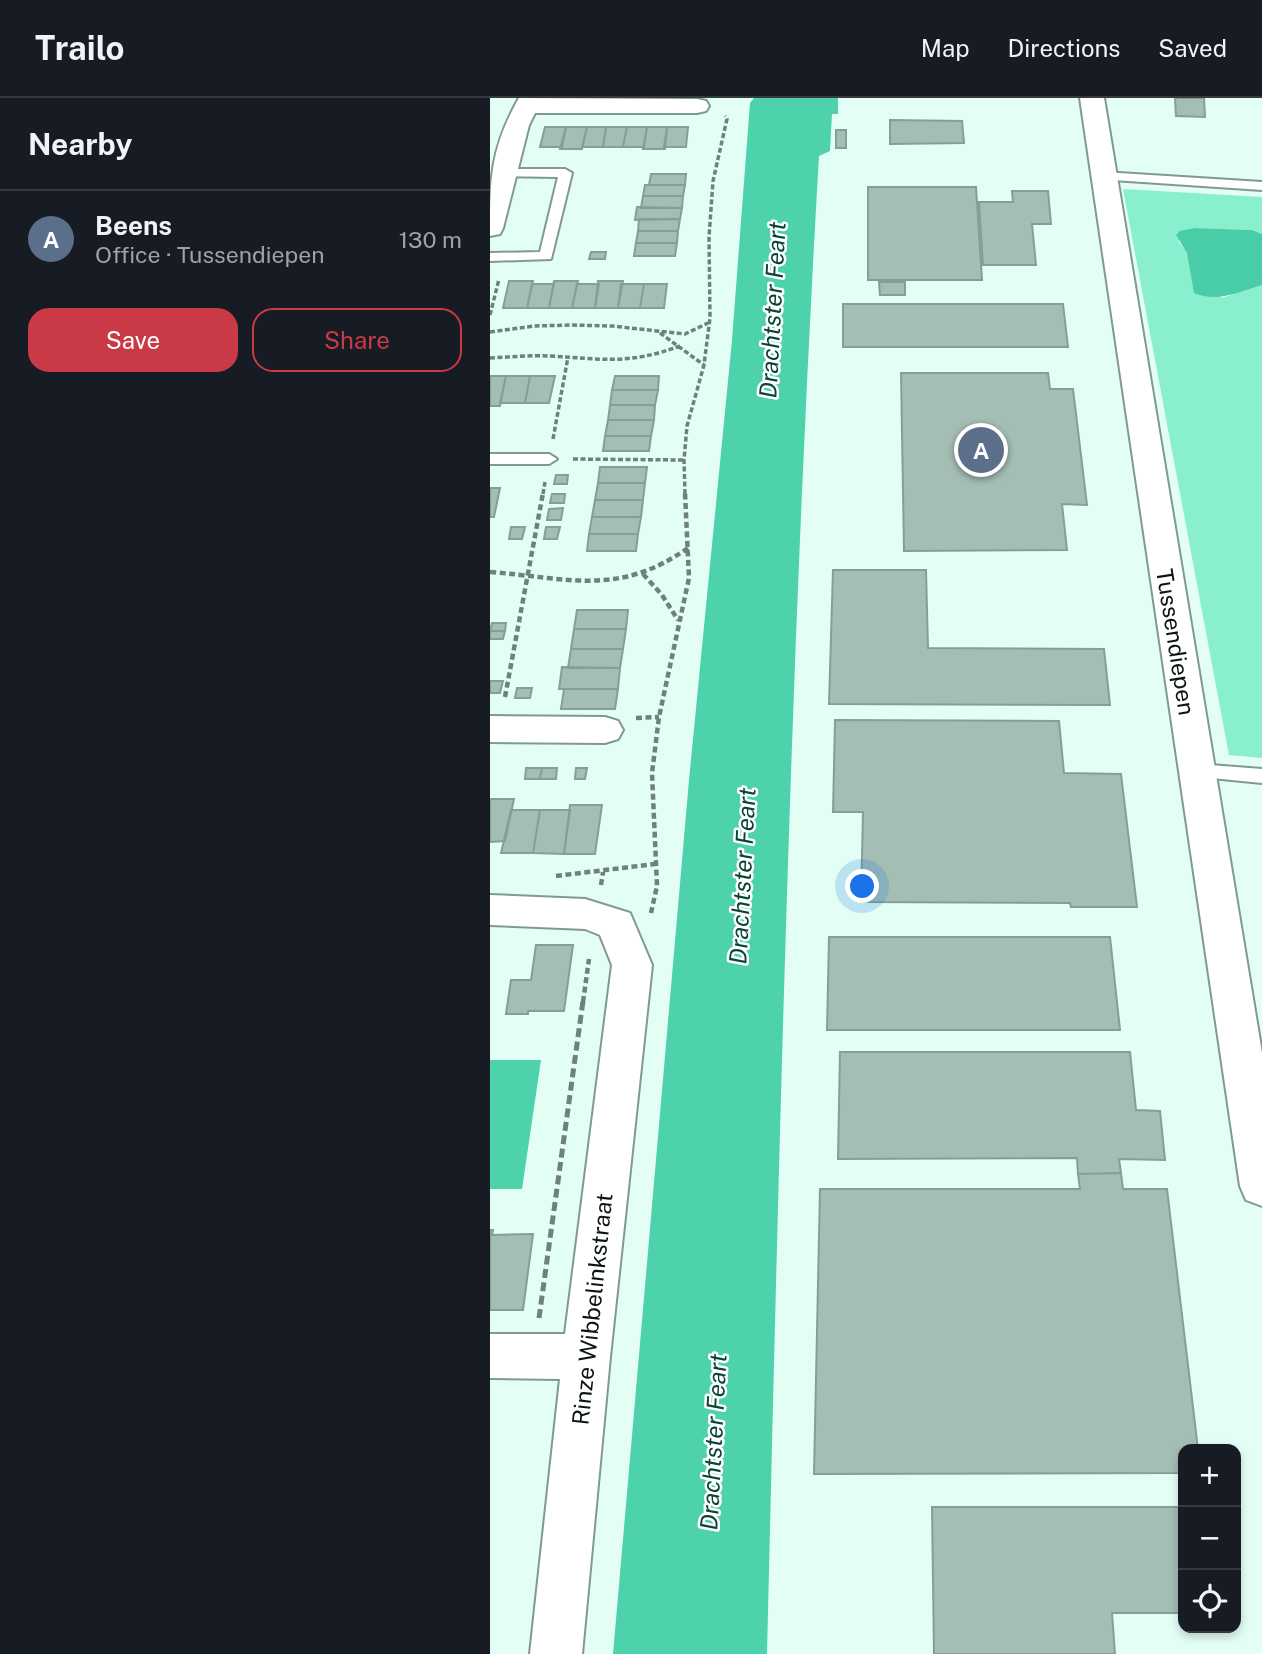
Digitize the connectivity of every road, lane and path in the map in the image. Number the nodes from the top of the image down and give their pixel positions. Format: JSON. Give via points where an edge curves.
{"nodes":[{"id":1,"x":1092,"y":98,"type":"edge"},
{"id":2,"x":530,"y":102,"type":"edge"},
{"id":3,"x":697,"y":106,"type":"joint"},
{"id":4,"x":504,"y":173,"type":"junction"},
{"id":5,"x":1103,"y":176,"type":"junction"},
{"id":6,"x":1262,"y":186,"type":"edge"},
{"id":7,"x":490,"y":228,"type":"edge"},
{"id":8,"x":490,"y":257,"type":"edge"},
{"id":9,"x":708,"y":323,"type":"junction"},
{"id":10,"x":490,"y":332,"type":"edge"},
{"id":11,"x":660,"y":333,"type":"junction"},
{"id":12,"x":680,"y":346,"type":"junction"},
{"id":13,"x":490,"y":358,"type":"edge"},
{"id":14,"x":568,"y":358,"type":"junction"},
{"id":15,"x":704,"y":365,"type":"junction"},
{"id":16,"x":490,"y":459,"type":"edge"},
{"id":17,"x":549,"y":459,"type":"junction"},
{"id":18,"x":684,"y":460,"type":"junction"},
{"id":19,"x":688,"y":547,"type":"junction"},
{"id":20,"x":490,"y":572,"type":"edge"},
{"id":21,"x":527,"y":573,"type":"junction"},
{"id":22,"x":643,"y":573,"type":"junction"},
{"id":23,"x":679,"y":621,"type":"junction"},
{"id":24,"x":495,"y":729,"type":"edge"},
{"id":25,"x":605,"y":730,"type":"dead end"},
{"id":26,"x":1196,"y":771,"type":"junction"},
{"id":27,"x":1262,"y":776,"type":"edge"},
{"id":28,"x":655,"y":864,"type":"junction"},
{"id":29,"x":603,"y":872,"type":"junction"},
{"id":30,"x":544,"y":877,"type":"dead end"},
{"id":31,"x":490,"y":910,"type":"edge"},
{"id":32,"x":595,"y":917,"type":"junction"},
{"id":33,"x":632,"y":965,"type":"junction"},
{"id":34,"x":1262,"y":1186,"type":"edge"},
{"id":35,"x":512,"y":1356,"type":"edge"},
{"id":36,"x":586,"y":1357,"type":"junction"},
{"id":37,"x":556,"y":1654,"type":"edge"}],
"edges":[{"from":1,"to":5,"type":"street","name":"Tussendiepen"},
{"from":2,"to":3,"type":"street"},
{"from":2,"to":4,"type":"street","via":[[516,125]]},
{"from":3,"to":9,"type":"path","via":[[722,110],[727,119],[713,181]]},
{"from":4,"to":7,"type":"street"},
{"from":4,"to":8,"type":"lane","via":[[565,173],[547,256]]},
{"from":5,"to":6,"type":"lane"},
{"from":5,"to":26,"type":"street","name":"Tussendiepen"},
{"from":9,"to":11,"type":"path","via":[[685,334]]},
{"from":9,"to":15,"type":"path"},
{"from":10,"to":11,"type":"path","via":[[571,325]]},
{"from":11,"to":12,"type":"path"},
{"from":12,"to":14,"type":"path","via":[[623,360]]},
{"from":12,"to":15,"type":"path"},
{"from":13,"to":14,"type":"path"},
{"from":14,"to":17,"type":"path"},
{"from":15,"to":18,"type":"path","via":[[687,426]]},
{"from":16,"to":17,"type":"lane"},
{"from":17,"to":18,"type":"path"},
{"from":17,"to":21,"type":"path"},
{"from":18,"to":19,"type":"path"},
{"from":19,"to":22,"type":"path","via":[[670,563]]},
{"from":19,"to":23,"type":"path","via":[[689,578]]},
{"from":20,"to":21,"type":"path"},
{"from":21,"to":22,"type":"path","via":[[591,583]]},
{"from":21,"to":24,"type":"path"},
{"from":22,"to":23,"type":"path"},
{"from":23,"to":28,"type":"path","via":[[652,773]]},
{"from":24,"to":25,"type":"street"},
{"from":26,"to":27,"type":"lane"},
{"from":26,"to":34,"type":"street","name":"Tussendiepen"},
{"from":28,"to":29,"type":"path"},
{"from":28,"to":33,"type":"path","via":[[657,886],[648,929]]},
{"from":29,"to":30,"type":"path"},
{"from":29,"to":32,"type":"path"},
{"from":31,"to":32,"type":"street","name":"Rinze Wibbelinkstraat"},
{"from":32,"to":33,"type":"street","name":"Rinze Wibbelinkstraat","via":[[616,924]]},
{"from":32,"to":35,"type":"path"},
{"from":33,"to":36,"type":"street","name":"Rinze Wibbelinkstraat"},
{"from":35,"to":36,"type":"street"},
{"from":36,"to":37,"type":"street","name":"Rinze Wibbelinkstraat"}]}
